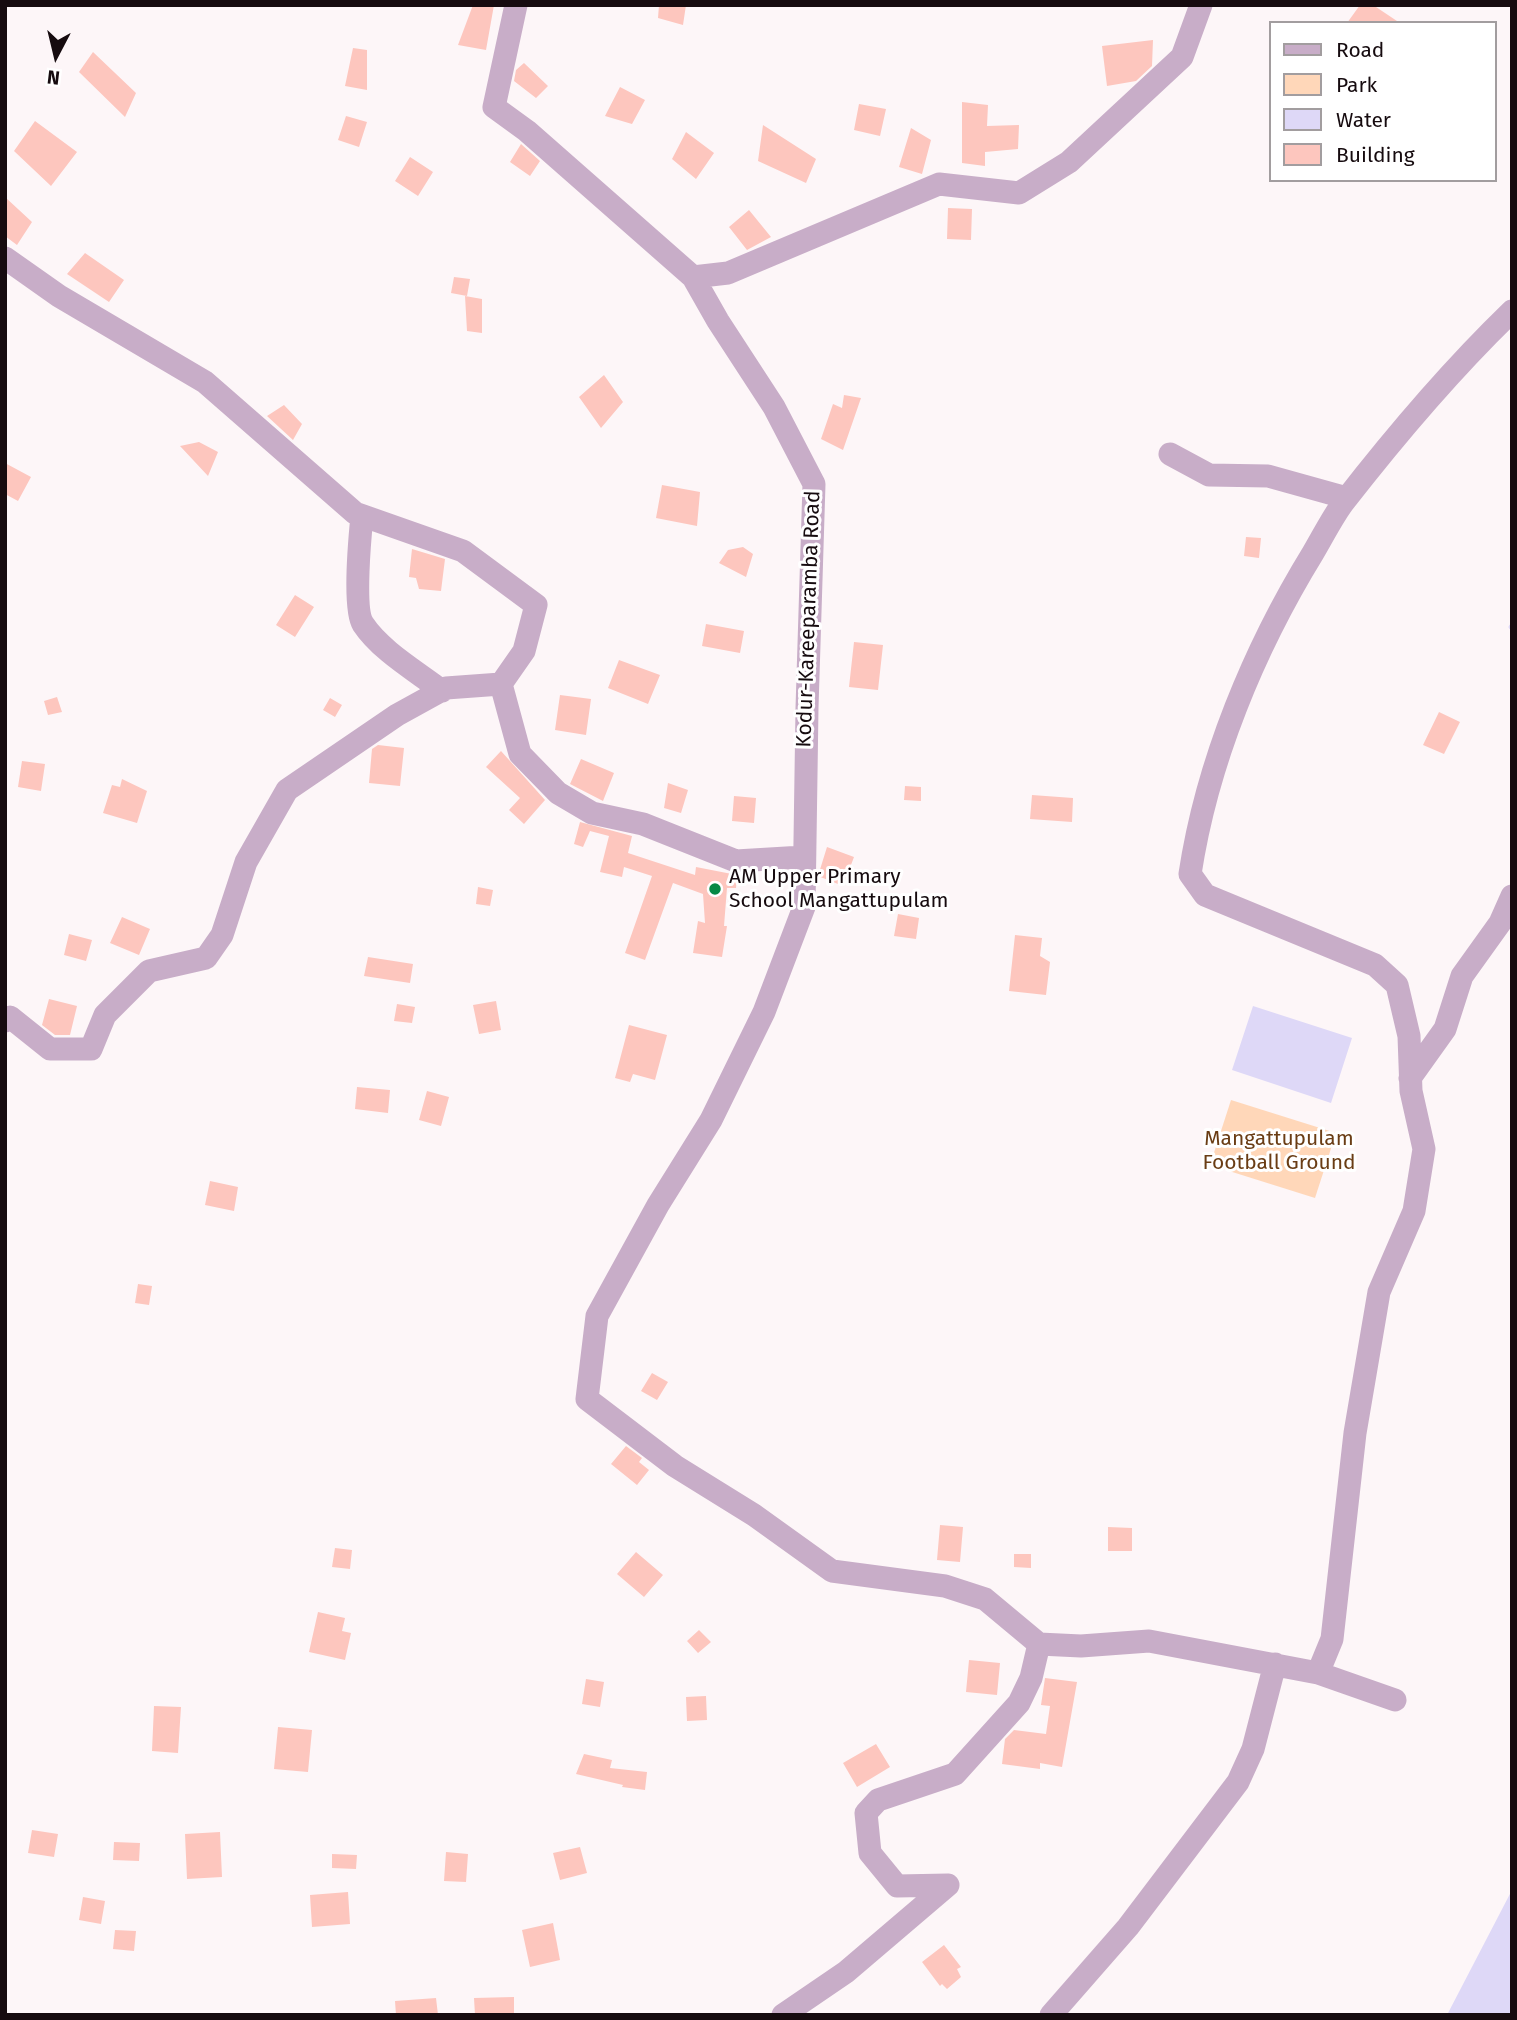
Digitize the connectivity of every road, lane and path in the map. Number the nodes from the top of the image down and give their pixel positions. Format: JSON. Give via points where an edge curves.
{"nodes":[{"id":1,"x":516,"y":5,"type":"edge"},
{"id":2,"x":1201,"y":5,"type":"edge"},
{"id":3,"x":5,"y":258,"type":"edge"},
{"id":4,"x":693,"y":276,"type":"junction"},
{"id":5,"x":1512,"y":311,"type":"edge"},
{"id":6,"x":1170,"y":454,"type":"dead end"},
{"id":7,"x":1347,"y":499,"type":"junction"},
{"id":8,"x":362,"y":516,"type":"junction"},
{"id":9,"x":501,"y":684,"type":"junction"},
{"id":10,"x":442,"y":691,"type":"junction"},
{"id":11,"x":803,"y":857,"type":"junction"},
{"id":12,"x":1512,"y":896,"type":"edge"},
{"id":13,"x":5,"y":1021,"type":"edge"},
{"id":14,"x":1410,"y":1078,"type":"junction"},
{"id":15,"x":1039,"y":1644,"type":"junction"},
{"id":16,"x":1275,"y":1664,"type":"junction"},
{"id":17,"x":1318,"y":1673,"type":"junction"},
{"id":18,"x":1395,"y":1700,"type":"dead end"},
{"id":19,"x":783,"y":2015,"type":"edge"},
{"id":20,"x":1051,"y":2015,"type":"edge"}],
"edges":[{"from":1,"to":4,"type":"street","name":"Kodur-Kareeparamba Road","via":[[494,107]]},
{"from":2,"to":4,"type":"street","via":[[1182,57],[1069,162],[1019,193],[939,184],[728,273]]},
{"from":3,"to":8,"type":"street","via":[[59,296],[205,382]]},
{"from":4,"to":11,"type":"street","name":"Kodur-Kareeparamba Road","via":[[774,407],[814,484]]},
{"from":5,"to":7,"type":"street","via":[[1466,355]]},
{"from":6,"to":7,"type":"street","via":[[1209,475],[1268,476]]},
{"from":7,"to":14,"type":"street","via":[[1285,598],[1230,724],[1197,829],[1190,874],[1205,895],[1375,965],[1397,985],[1409,1036]]},
{"from":8,"to":9,"type":"street","via":[[463,551],[536,605],[524,652]]},
{"from":8,"to":10,"type":"street","via":[[357,563],[360,622]]},
{"from":9,"to":10,"type":"street"},
{"from":9,"to":11,"type":"street","via":[[520,754],[569,800],[592,813],[643,824],[736,861]]},
{"from":10,"to":13,"type":"street","via":[[397,715],[286,790],[246,862],[222,935],[206,958],[149,971],[105,1015],[91,1049],[50,1049],[10,1017]]},
{"from":11,"to":15,"type":"street","name":"Kodur-Kareeparamba Road","via":[[804,907],[764,1012],[711,1120],[597,1316],[587,1399],[675,1466],[831,1571],[945,1586],[985,1599]]},
{"from":12,"to":14,"type":"street","via":[[1500,923],[1462,976],[1445,1028]]},
{"from":14,"to":17,"type":"street","via":[[1424,1150],[1414,1211],[1379,1292],[1355,1433],[1332,1639]]},
{"from":15,"to":16,"type":"street","via":[[1081,1646],[1149,1640]]},
{"from":15,"to":19,"type":"street","via":[[1019,1703],[956,1773],[878,1800],[866,1814],[870,1853],[897,1886],[948,1885],[846,1972]]},
{"from":16,"to":17,"type":"street"},
{"from":16,"to":20,"type":"street","via":[[1253,1749],[1238,1782],[1128,1927]]},
{"from":17,"to":18,"type":"street"}]}
